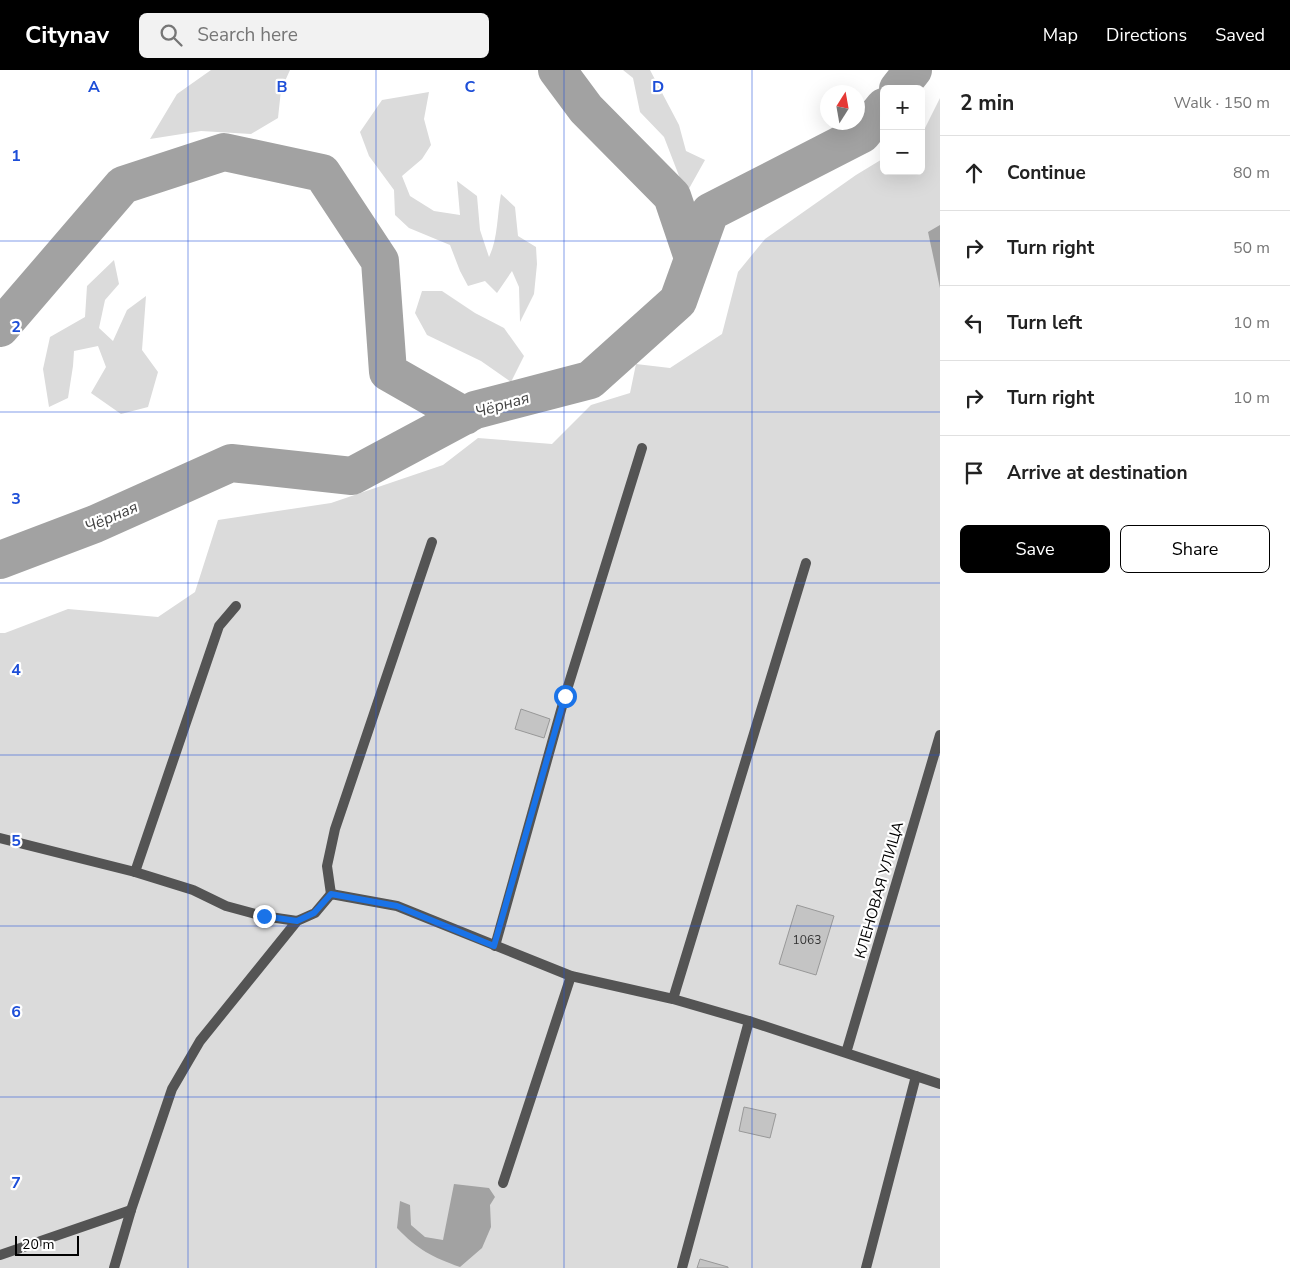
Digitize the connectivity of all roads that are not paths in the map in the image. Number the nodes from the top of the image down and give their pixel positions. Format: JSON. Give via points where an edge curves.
{"nodes":[{"id":1,"x":642,"y":448,"type":"dead end"},
{"id":2,"x":432,"y":542,"type":"dead end"},
{"id":3,"x":806,"y":563,"type":"dead end"},
{"id":4,"x":236,"y":606,"type":"dead end"},
{"id":5,"x":940,"y":735,"type":"edge"},
{"id":6,"x":0,"y":838,"type":"edge"},
{"id":7,"x":135,"y":872,"type":"junction"},
{"id":8,"x":331,"y":894,"type":"junction"},
{"id":9,"x":297,"y":921,"type":"junction"},
{"id":10,"x":494,"y":946,"type":"junction"},
{"id":11,"x":571,"y":976,"type":"junction"},
{"id":12,"x":673,"y":999,"type":"junction"},
{"id":13,"x":749,"y":1022,"type":"junction"},
{"id":14,"x":846,"y":1053,"type":"junction"},
{"id":15,"x":916,"y":1076,"type":"junction"},
{"id":16,"x":940,"y":1084,"type":"edge"},
{"id":17,"x":503,"y":1183,"type":"dead end"},
{"id":18,"x":131,"y":1210,"type":"junction"},
{"id":19,"x":0,"y":1254,"type":"edge"},
{"id":20,"x":114,"y":1268,"type":"edge"},
{"id":21,"x":682,"y":1268,"type":"edge"},
{"id":22,"x":866,"y":1268,"type":"edge"}],
"edges":[{"from":1,"to":10,"type":"street","via":[[565,696]]},
{"from":2,"to":8,"type":"street","via":[[335,829],[327,866]]},
{"from":3,"to":12,"type":"street"},
{"from":4,"to":7,"type":"street","via":[[220,626]]},
{"from":5,"to":14,"type":"street","name":"КЛЕНОВАЯ УЛИЦА"},
{"from":6,"to":7,"type":"street"},
{"from":7,"to":9,"type":"street","via":[[193,890],[226,906]]},
{"from":8,"to":9,"type":"street","via":[[314,913]]},
{"from":8,"to":10,"type":"street","via":[[397,906]]},
{"from":9,"to":18,"type":"street","via":[[200,1041],[172,1089]]},
{"from":10,"to":11,"type":"street"},
{"from":11,"to":12,"type":"street"},
{"from":11,"to":17,"type":"street"},
{"from":12,"to":13,"type":"street"},
{"from":13,"to":14,"type":"street"},
{"from":13,"to":21,"type":"street"},
{"from":14,"to":15,"type":"street"},
{"from":15,"to":16,"type":"street"},
{"from":15,"to":22,"type":"street"},
{"from":18,"to":19,"type":"street"},
{"from":18,"to":20,"type":"street"}]}
